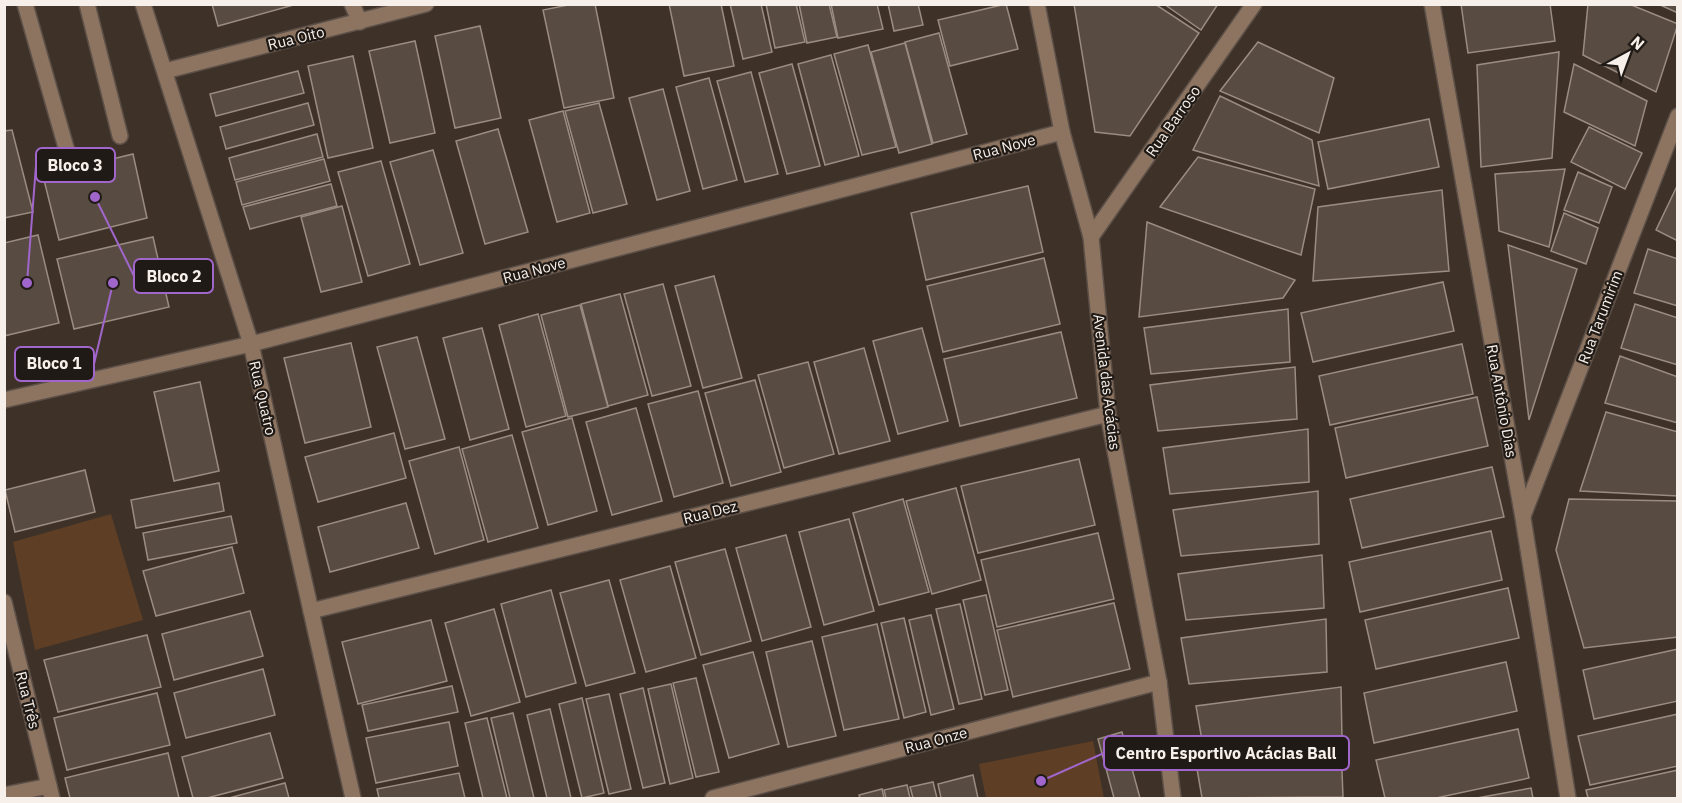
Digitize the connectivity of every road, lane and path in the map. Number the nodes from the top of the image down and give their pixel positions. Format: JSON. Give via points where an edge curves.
{"nodes":[{"id":1,"x":25,"y":4,"type":"edge"},
{"id":2,"x":87,"y":4,"type":"edge"},
{"id":3,"x":143,"y":4,"type":"edge"},
{"id":4,"x":352,"y":4,"type":"edge"},
{"id":5,"x":426,"y":4,"type":"edge"},
{"id":6,"x":1036,"y":4,"type":"edge"},
{"id":7,"x":1254,"y":4,"type":"edge"},
{"id":8,"x":1432,"y":4,"type":"edge"},
{"id":9,"x":360,"y":22,"type":"junction"},
{"id":10,"x":165,"y":71,"type":"junction"},
{"id":11,"x":1677,"y":116,"type":"edge"},
{"id":12,"x":1062,"y":132,"type":"junction"},
{"id":13,"x":120,"y":136,"type":"dead end"},
{"id":14,"x":69,"y":158,"type":"dead end"},
{"id":15,"x":1091,"y":237,"type":"junction"},
{"id":16,"x":251,"y":344,"type":"junction"},
{"id":17,"x":4,"y":400,"type":"edge"},
{"id":18,"x":1108,"y":414,"type":"junction"},
{"id":19,"x":1523,"y":518,"type":"junction"},
{"id":20,"x":4,"y":602,"type":"edge"},
{"id":21,"x":311,"y":611,"type":"junction"},
{"id":22,"x":9,"y":639,"type":"edge"},
{"id":23,"x":1159,"y":682,"type":"junction"},
{"id":24,"x":50,"y":792,"type":"edge"},
{"id":25,"x":4,"y":795,"type":"edge"},
{"id":26,"x":353,"y":798,"type":"edge"},
{"id":27,"x":713,"y":798,"type":"edge"},
{"id":28,"x":1173,"y":798,"type":"edge"},
{"id":29,"x":1568,"y":798,"type":"edge"}],
"edges":[{"from":1,"to":14,"type":"street"},
{"from":2,"to":13,"type":"street"},
{"from":3,"to":10,"type":"street","name":"Rua Quatro"},
{"from":4,"to":9,"type":"street"},
{"from":5,"to":9,"type":"street","name":"Rua Oito"},
{"from":6,"to":12,"type":"street","name":"Avenida das Acácias"},
{"from":7,"to":15,"type":"street","name":"Rua Barroso"},
{"from":8,"to":19,"type":"street","name":"Rua Antônio Dias"},
{"from":9,"to":10,"type":"street","name":"Rua Oito"},
{"from":10,"to":16,"type":"street","name":"Rua Quatro"},
{"from":11,"to":19,"type":"street","name":"Rua Tarumirim"},
{"from":12,"to":15,"type":"street","name":"Avenida das Acácias"},
{"from":12,"to":16,"type":"street","name":"Rua Nove"},
{"from":15,"to":18,"type":"street","name":"Avenida das Acácias"},
{"from":16,"to":17,"type":"street","name":"Rua Nove"},
{"from":16,"to":21,"type":"street","name":"Rua Quatro"},
{"from":18,"to":21,"type":"street","name":"Rua Dez"},
{"from":18,"to":23,"type":"street","name":"Avenida das Acácias"},
{"from":19,"to":29,"type":"street","name":"Rua Antônio Dias"},
{"from":20,"to":22,"type":"street","name":"Rua Três"},
{"from":21,"to":26,"type":"street","name":"Rua Quatro"},
{"from":22,"to":24,"type":"street","name":"Rua Três"},
{"from":23,"to":27,"type":"street","name":"Rua Onze"},
{"from":23,"to":28,"type":"street","name":"Avenida das Acácias"},
{"from":24,"to":25,"type":"street"}]}
